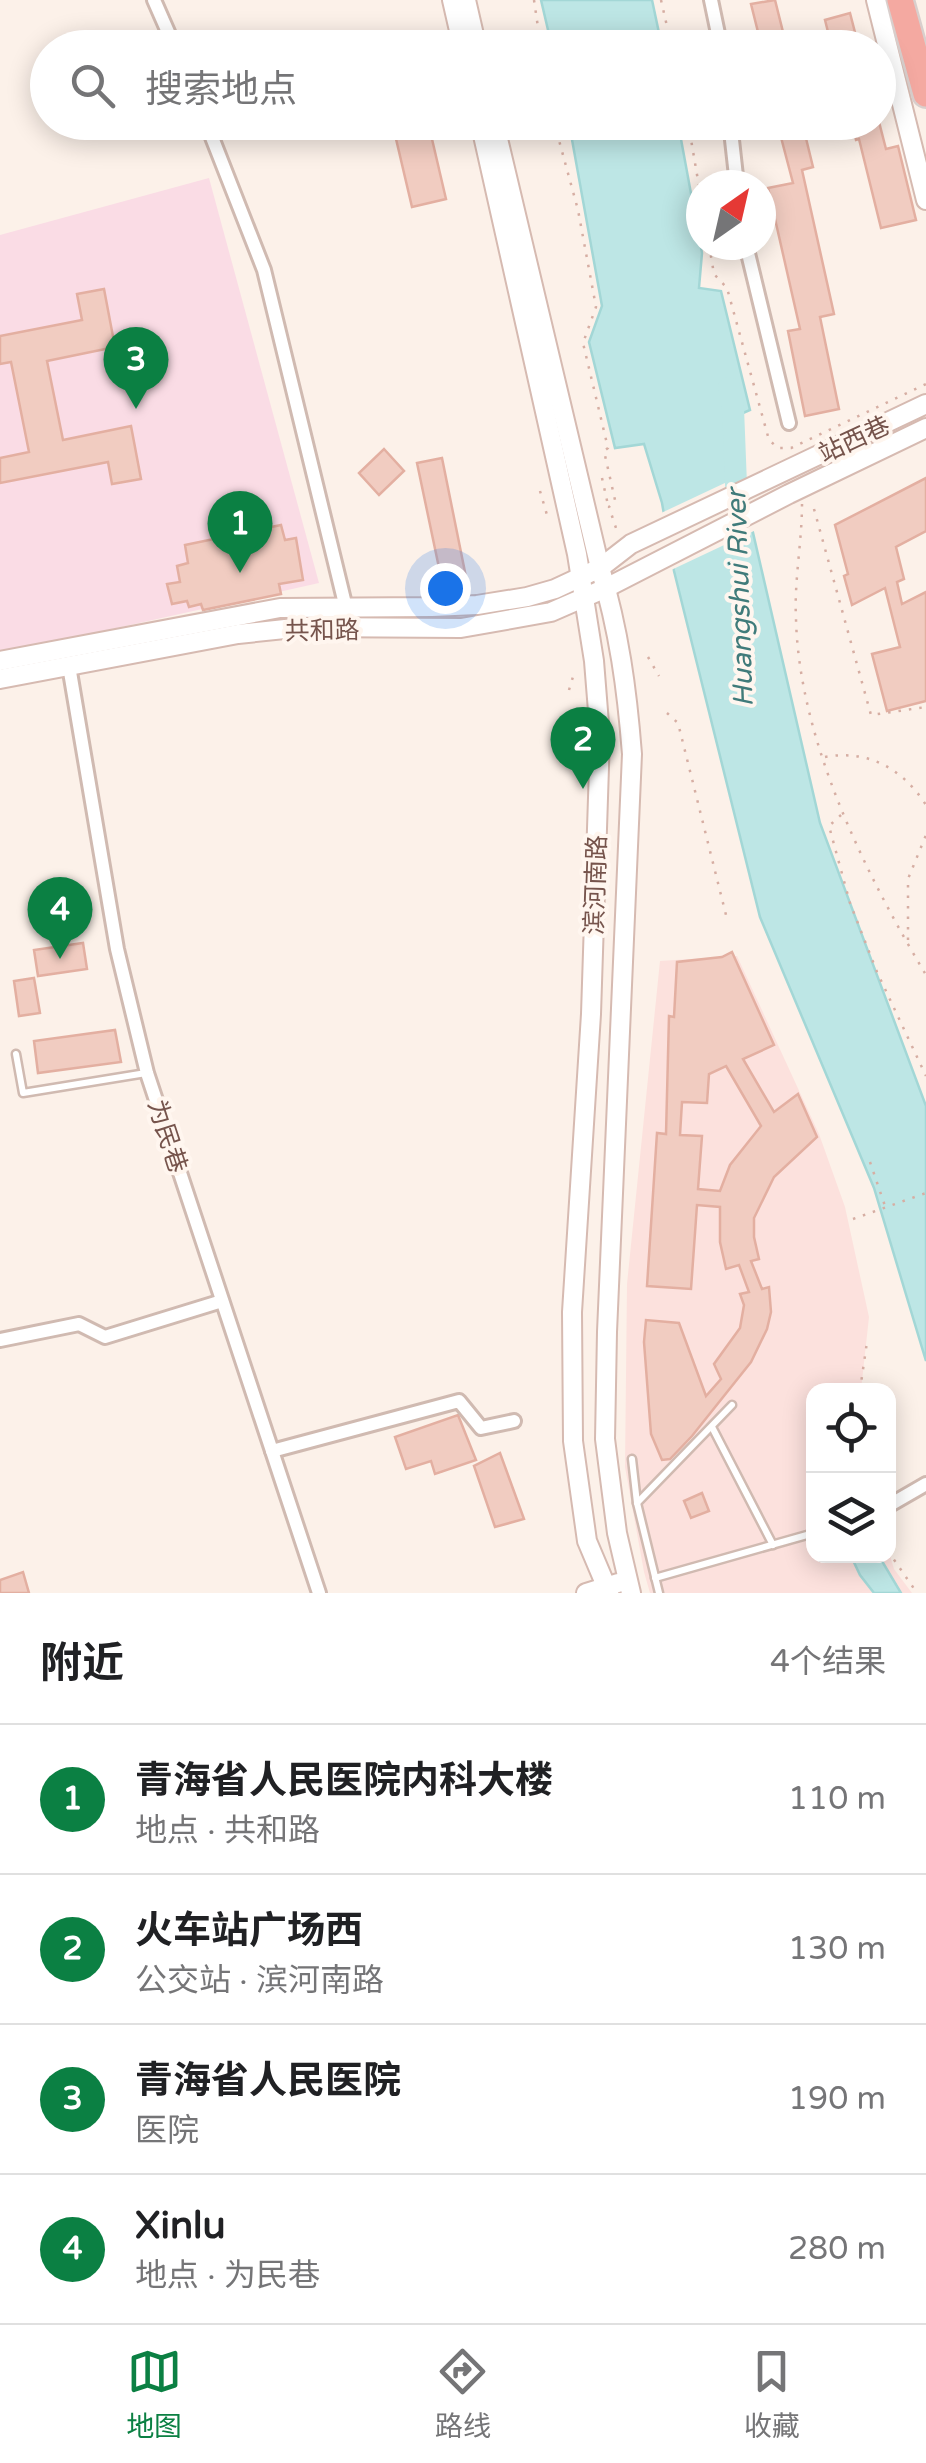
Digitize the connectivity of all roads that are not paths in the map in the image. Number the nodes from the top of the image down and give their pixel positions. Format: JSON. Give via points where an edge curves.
{"nodes":[{"id":1,"x":154,"y":0,"type":"edge"},
{"id":2,"x":452,"y":0,"type":"edge"},
{"id":3,"x":466,"y":0,"type":"edge"},
{"id":4,"x":711,"y":0,"type":"edge"},
{"id":5,"x":876,"y":0,"type":"edge"},
{"id":6,"x":900,"y":0,"type":"edge"},
{"id":7,"x":166,"y":30,"type":"edge"},
{"id":8,"x":459,"y":30,"type":"edge"},
{"id":9,"x":473,"y":30,"type":"edge"},
{"id":10,"x":717,"y":30,"type":"edge"},
{"id":11,"x":884,"y":30,"type":"edge"},
{"id":12,"x":896,"y":80,"type":"edge"},
{"id":13,"x":926,"y":94,"type":"edge"},
{"id":14,"x":213,"y":140,"type":"edge"},
{"id":15,"x":484,"y":140,"type":"edge"},
{"id":16,"x":498,"y":140,"type":"edge"},
{"id":17,"x":732,"y":140,"type":"edge"},
{"id":18,"x":735,"y":170,"type":"edge"},
{"id":19,"x":926,"y":200,"type":"edge"},
{"id":20,"x":750,"y":260,"type":"edge"},
{"id":21,"x":926,"y":404,"type":"edge"},
{"id":22,"x":790,"y":423,"type":"dead end"},
{"id":23,"x":926,"y":428,"type":"edge"},
{"id":24,"x":625,"y":540,"type":"joint"},
{"id":25,"x":600,"y":568,"type":"junction"},
{"id":26,"x":638,"y":571,"type":"joint"},
{"id":27,"x":581,"y":576,"type":"junction"},
{"id":28,"x":606,"y":588,"type":"junction"},
{"id":29,"x":585,"y":598,"type":"junction"},
{"id":30,"x":346,"y":608,"type":"junction"},
{"id":31,"x":0,"y":660,"type":"edge"},
{"id":32,"x":69,"y":666,"type":"junction"},
{"id":33,"x":0,"y":679,"type":"edge"},
{"id":34,"x":16,"y":1054,"type":"dead end"},
{"id":35,"x":147,"y":1073,"type":"junction"},
{"id":36,"x":222,"y":1301,"type":"junction"},
{"id":37,"x":0,"y":1340,"type":"edge"},
{"id":38,"x":732,"y":1405,"type":"dead end"},
{"id":39,"x":514,"y":1421,"type":"dead end"},
{"id":40,"x":712,"y":1427,"type":"junction"},
{"id":41,"x":272,"y":1451,"type":"junction"},
{"id":42,"x":632,"y":1459,"type":"dead end"},
{"id":43,"x":926,"y":1484,"type":"edge"},
{"id":44,"x":896,"y":1501,"type":"edge"},
{"id":45,"x":637,"y":1503,"type":"junction"},
{"id":46,"x":806,"y":1535,"type":"edge"},
{"id":47,"x":773,"y":1545,"type":"junction"},
{"id":48,"x":655,"y":1578,"type":"junction"},
{"id":49,"x":608,"y":1590,"type":"edge"},
{"id":50,"x":630,"y":1590,"type":"edge"},
{"id":51,"x":319,"y":1593,"type":"edge"},
{"id":52,"x":586,"y":1593,"type":"edge"},
{"id":53,"x":660,"y":1593,"type":"edge"}],
"edges":[{"from":1,"to":7,"type":"street"},
{"from":2,"to":8,"type":"main road"},
{"from":3,"to":9,"type":"main road"},
{"from":4,"to":10,"type":"street"},
{"from":5,"to":11,"type":"main road"},
{"from":6,"to":13,"type":"highway"},
{"from":12,"to":19,"type":"main road"},
{"from":14,"to":30,"type":"street","via":[[264,270]]},
{"from":15,"to":27,"type":"main road","name":"滨河南路"},
{"from":16,"to":25,"type":"main road","name":"滨河南路"},
{"from":17,"to":18,"type":"street"},
{"from":20,"to":22,"type":"street"},
{"from":21,"to":24,"type":"main road","name":"站西巷"},
{"from":23,"to":26,"type":"main road","name":"站西巷","via":[[796,499]]},
{"from":24,"to":25,"type":"main road","name":"共和路"},
{"from":25,"to":27,"type":"main road","name":"共和路"},
{"from":25,"to":28,"type":"main road","name":"滨河南路"},
{"from":26,"to":28,"type":"main road","name":"共和路"},
{"from":27,"to":29,"type":"main road","name":"滨河南路"},
{"from":27,"to":30,"type":"main road","name":"共和路","via":[[527,598],[477,606]]},
{"from":28,"to":29,"type":"main road","name":"共和路"},
{"from":28,"to":50,"type":"main road","name":"滨河南路","via":[[624,667],[632,754],[605,1439]]},
{"from":29,"to":32,"type":"main road","name":"共和路","via":[[551,612],[461,628],[304,627]]},
{"from":29,"to":49,"type":"main road","name":"滨河南路","via":[[600,736],[572,1312],[573,1441],[587,1541]]},
{"from":30,"to":31,"type":"main road","name":"共和路","via":[[280,608]]},
{"from":32,"to":33,"type":"main road","name":"共和路"},
{"from":32,"to":35,"type":"street","name":"为民巷","via":[[117,949]]},
{"from":34,"to":35,"type":"lane","via":[[23,1093]]},
{"from":35,"to":36,"type":"street","name":"为民巷"},
{"from":36,"to":37,"type":"street","via":[[106,1337],[79,1324]]},
{"from":36,"to":41,"type":"street","name":"为民巷"},
{"from":38,"to":40,"type":"lane"},
{"from":39,"to":41,"type":"street","via":[[481,1428],[459,1401]]},
{"from":40,"to":45,"type":"lane"},
{"from":40,"to":47,"type":"lane"},
{"from":41,"to":51,"type":"street","name":"为民巷"},
{"from":42,"to":45,"type":"lane"},
{"from":43,"to":44,"type":"street"},
{"from":45,"to":48,"type":"lane"},
{"from":46,"to":47,"type":"lane"},
{"from":47,"to":48,"type":"lane"},
{"from":48,"to":53,"type":"lane"},
{"from":49,"to":50,"type":"main road"},
{"from":49,"to":52,"type":"main road"}]}
